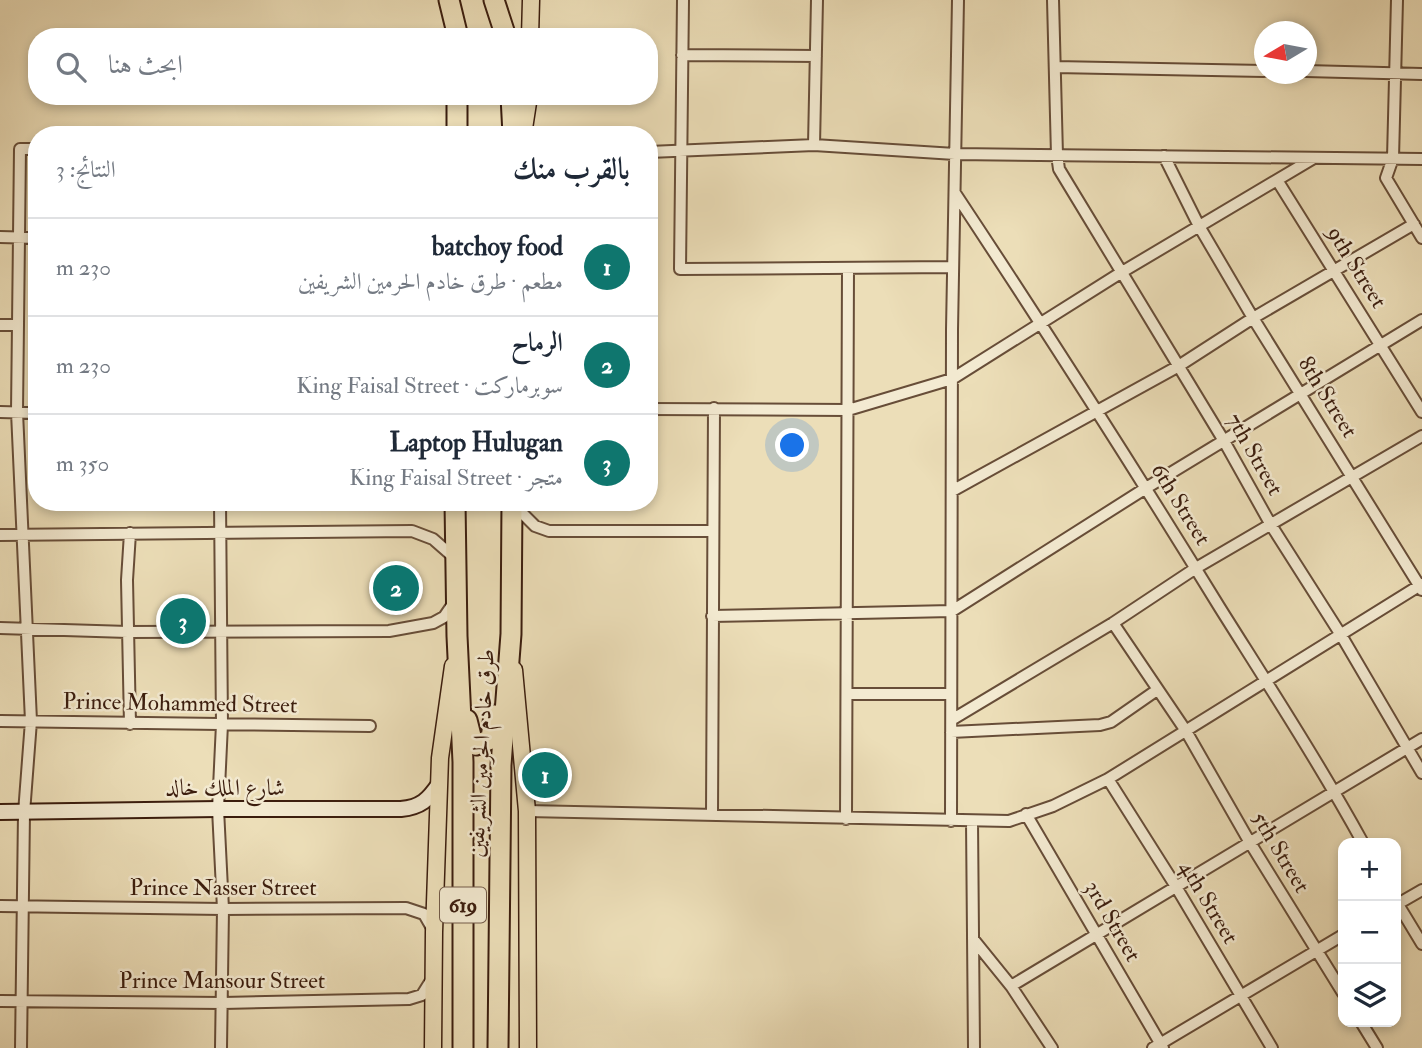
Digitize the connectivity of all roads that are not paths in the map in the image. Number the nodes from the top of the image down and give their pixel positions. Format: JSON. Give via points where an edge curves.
{"nodes":[{"id":1,"x":449,"y":0,"type":"edge"},
{"id":2,"x":494,"y":0,"type":"edge"},
{"id":3,"x":531,"y":0,"type":"edge"},
{"id":4,"x":683,"y":0,"type":"edge"},
{"id":5,"x":817,"y":0,"type":"edge"},
{"id":6,"x":958,"y":0,"type":"edge"},
{"id":7,"x":1053,"y":0,"type":"edge"},
{"id":8,"x":1397,"y":0,"type":"edge"},
{"id":9,"x":456,"y":28,"type":"edge"},
{"id":10,"x":503,"y":28,"type":"edge"},
{"id":11,"x":530,"y":28,"type":"edge"},
{"id":12,"x":682,"y":55,"type":"junction"},
{"id":13,"x":816,"y":56,"type":"junction"},
{"id":14,"x":1055,"y":66,"type":"junction"},
{"id":15,"x":1254,"y":71,"type":"edge"},
{"id":16,"x":1317,"y":71,"type":"edge"},
{"id":17,"x":1396,"y":73,"type":"junction"},
{"id":18,"x":1422,"y":74,"type":"edge"},
{"id":19,"x":457,"y":105,"type":"edge"},
{"id":20,"x":511,"y":105,"type":"edge"},
{"id":21,"x":528,"y":105,"type":"edge"},
{"id":22,"x":457,"y":126,"type":"edge"},
{"id":23,"x":513,"y":126,"type":"edge"},
{"id":24,"x":524,"y":126,"type":"edge"},
{"id":25,"x":814,"y":145,"type":"junction"},
{"id":26,"x":28,"y":149,"type":"edge"},
{"id":27,"x":658,"y":152,"type":"edge"},
{"id":28,"x":682,"y":152,"type":"junction"},
{"id":29,"x":955,"y":154,"type":"junction"},
{"id":30,"x":1057,"y":155,"type":"junction"},
{"id":31,"x":1164,"y":156,"type":"junction"},
{"id":32,"x":1314,"y":158,"type":"junction"},
{"id":33,"x":1393,"y":158,"type":"junction"},
{"id":34,"x":1422,"y":159,"type":"edge"},
{"id":35,"x":1277,"y":180,"type":"junction"},
{"id":36,"x":954,"y":192,"type":"junction"},
{"id":37,"x":1414,"y":224,"type":"junction"},
{"id":38,"x":1199,"y":226,"type":"junction"},
{"id":39,"x":0,"y":237,"type":"edge"},
{"id":40,"x":19,"y":237,"type":"junction"},
{"id":41,"x":28,"y":238,"type":"edge"},
{"id":42,"x":1422,"y":238,"type":"edge"},
{"id":43,"x":953,"y":267,"type":"junction"},
{"id":44,"x":848,"y":268,"type":"junction"},
{"id":45,"x":1334,"y":270,"type":"junction"},
{"id":46,"x":1122,"y":271,"type":"junction"},
{"id":47,"x":1253,"y":318,"type":"junction"},
{"id":48,"x":1422,"y":320,"type":"edge"},
{"id":49,"x":1041,"y":323,"type":"junction"},
{"id":50,"x":0,"y":325,"type":"edge"},
{"id":51,"x":18,"y":325,"type":"junction"},
{"id":52,"x":1381,"y":345,"type":"junction"},
{"id":53,"x":1177,"y":367,"type":"junction"},
{"id":54,"x":952,"y":379,"type":"junction"},
{"id":55,"x":1302,"y":394,"type":"junction"},
{"id":56,"x":714,"y":408,"type":"junction"},
{"id":57,"x":658,"y":409,"type":"edge"},
{"id":58,"x":848,"y":410,"type":"junction"},
{"id":59,"x":0,"y":412,"type":"edge"},
{"id":60,"x":17,"y":412,"type":"junction"},
{"id":61,"x":1097,"y":412,"type":"junction"},
{"id":62,"x":1422,"y":412,"type":"edge"},
{"id":63,"x":28,"y":413,"type":"edge"},
{"id":64,"x":1422,"y":436,"type":"edge"},
{"id":65,"x":1224,"y":441,"type":"junction"},
{"id":66,"x":1354,"y":478,"type":"junction"},
{"id":67,"x":1146,"y":488,"type":"junction"},
{"id":68,"x":952,"y":491,"type":"junction"},
{"id":69,"x":220,"y":511,"type":"edge"},
{"id":70,"x":455,"y":511,"type":"edge"},
{"id":71,"x":499,"y":511,"type":"edge"},
{"id":72,"x":512,"y":511,"type":"edge"},
{"id":73,"x":520,"y":511,"type":"edge"},
{"id":74,"x":1271,"y":525,"type":"junction"},
{"id":75,"x":713,"y":531,"type":"junction"},
{"id":76,"x":220,"y":532,"type":"junction"},
{"id":77,"x":130,"y":533,"type":"junction"},
{"id":78,"x":24,"y":534,"type":"junction"},
{"id":79,"x":0,"y":535,"type":"edge"},
{"id":80,"x":457,"y":561,"type":"junction"},
{"id":81,"x":1196,"y":568,"type":"junction"},
{"id":82,"x":1421,"y":587,"type":"edge"},
{"id":83,"x":457,"y":597,"type":"junction"},
{"id":84,"x":952,"y":611,"type":"junction"},
{"id":85,"x":847,"y":612,"type":"junction"},
{"id":86,"x":712,"y":616,"type":"junction"},
{"id":87,"x":1113,"y":623,"type":"junction"},
{"id":88,"x":26,"y":627,"type":"junction"},
{"id":89,"x":0,"y":628,"type":"edge"},
{"id":90,"x":128,"y":632,"type":"junction"},
{"id":91,"x":221,"y":633,"type":"junction"},
{"id":92,"x":511,"y":634,"type":"junction"},
{"id":93,"x":1341,"y":635,"type":"junction"},
{"id":94,"x":457,"y":636,"type":"junction"},
{"id":95,"x":459,"y":678,"type":"junction"},
{"id":96,"x":1266,"y":681,"type":"junction"},
{"id":97,"x":1157,"y":690,"type":"junction"},
{"id":98,"x":847,"y":694,"type":"junction"},
{"id":99,"x":951,"y":694,"type":"junction"},
{"id":100,"x":953,"y":719,"type":"junction"},
{"id":101,"x":0,"y":721,"type":"edge"},
{"id":102,"x":31,"y":721,"type":"junction"},
{"id":103,"x":130,"y":724,"type":"junction"},
{"id":104,"x":222,"y":724,"type":"junction"},
{"id":105,"x":365,"y":726,"type":"dead end"},
{"id":106,"x":1186,"y":731,"type":"junction"},
{"id":107,"x":951,"y":732,"type":"junction"},
{"id":108,"x":1422,"y":738,"type":"edge"},
{"id":109,"x":1407,"y":748,"type":"junction"},
{"id":110,"x":1422,"y":773,"type":"edge"},
{"id":111,"x":1108,"y":779,"type":"junction"},
{"id":112,"x":439,"y":784,"type":"junction"},
{"id":113,"x":1334,"y":790,"type":"junction"},
{"id":114,"x":218,"y":809,"type":"junction"},
{"id":115,"x":527,"y":811,"type":"junction"},
{"id":116,"x":0,"y":812,"type":"edge"},
{"id":117,"x":24,"y":813,"type":"junction"},
{"id":118,"x":1026,"y":814,"type":"junction"},
{"id":119,"x":712,"y":815,"type":"junction"},
{"id":120,"x":846,"y":819,"type":"junction"},
{"id":121,"x":951,"y":821,"type":"junction"},
{"id":122,"x":972,"y":821,"type":"junction"},
{"id":123,"x":1360,"y":838,"type":"edge"},
{"id":124,"x":1249,"y":841,"type":"junction"},
{"id":125,"x":1175,"y":885,"type":"junction"},
{"id":126,"x":1422,"y":890,"type":"edge"},
{"id":127,"x":1401,"y":901,"type":"edge"},
{"id":128,"x":0,"y":906,"type":"edge"},
{"id":129,"x":24,"y":906,"type":"junction"},
{"id":130,"x":223,"y":909,"type":"junction"},
{"id":131,"x":1401,"y":912,"type":"edge"},
{"id":132,"x":434,"y":932,"type":"junction"},
{"id":133,"x":1096,"y":934,"type":"junction"},
{"id":134,"x":1338,"y":937,"type":"edge"},
{"id":135,"x":973,"y":939,"type":"junction"},
{"id":136,"x":1422,"y":944,"type":"edge"},
{"id":137,"x":1317,"y":949,"type":"junction"},
{"id":138,"x":433,"y":976,"type":"junction"},
{"id":139,"x":1338,"y":985,"type":"edge"},
{"id":140,"x":1011,"y":986,"type":"junction"},
{"id":141,"x":1240,"y":995,"type":"junction"},
{"id":142,"x":0,"y":1001,"type":"edge"},
{"id":143,"x":22,"y":1002,"type":"junction"},
{"id":144,"x":223,"y":1003,"type":"junction"},
{"id":145,"x":1364,"y":1027,"type":"edge"},
{"id":146,"x":1158,"y":1047,"type":"edge"},
{"id":147,"x":21,"y":1048,"type":"edge"},
{"id":148,"x":221,"y":1048,"type":"edge"},
{"id":149,"x":433,"y":1048,"type":"edge"},
{"id":150,"x":463,"y":1048,"type":"edge"},
{"id":151,"x":498,"y":1048,"type":"edge"},
{"id":152,"x":528,"y":1048,"type":"edge"},
{"id":153,"x":974,"y":1048,"type":"edge"},
{"id":154,"x":1052,"y":1048,"type":"edge"},
{"id":155,"x":1272,"y":1048,"type":"edge"},
{"id":156,"x":1377,"y":1048,"type":"edge"}],
"edges":[{"from":1,"to":9,"type":"highway"},
{"from":2,"to":10,"type":"highway"},
{"from":3,"to":11,"type":"main road"},
{"from":4,"to":12,"type":"street"},
{"from":5,"to":13,"type":"street"},
{"from":6,"to":29,"type":"street"},
{"from":7,"to":14,"type":"street"},
{"from":8,"to":17,"type":"street"},
{"from":12,"to":13,"type":"street"},
{"from":12,"to":28,"type":"street"},
{"from":13,"to":25,"type":"street"},
{"from":14,"to":15,"type":"street"},
{"from":14,"to":30,"type":"street"},
{"from":16,"to":17,"type":"street"},
{"from":17,"to":18,"type":"street"},
{"from":17,"to":33,"type":"street"},
{"from":19,"to":22,"type":"highway"},
{"from":20,"to":23,"type":"highway"},
{"from":21,"to":24,"type":"main road"},
{"from":25,"to":28,"type":"street"},
{"from":25,"to":29,"type":"street"},
{"from":26,"to":40,"type":"street","via":[[20,149]]},
{"from":27,"to":28,"type":"street"},
{"from":28,"to":44,"type":"street","via":[[680,269]]},
{"from":29,"to":30,"type":"street"},
{"from":29,"to":36,"type":"street"},
{"from":30,"to":31,"type":"street"},
{"from":30,"to":46,"type":"street","name":"7th Street","via":[[1059,169]]},
{"from":31,"to":32,"type":"street"},
{"from":31,"to":38,"type":"street","name":"8th Street"},
{"from":32,"to":33,"type":"street"},
{"from":32,"to":35,"type":"street"},
{"from":33,"to":34,"type":"street"},
{"from":33,"to":37,"type":"street","via":[[1386,178]]},
{"from":35,"to":38,"type":"street"},
{"from":35,"to":45,"type":"street","name":"9th Street"},
{"from":36,"to":43,"type":"street"},
{"from":36,"to":49,"type":"street","name":"6th Street"},
{"from":37,"to":42,"type":"street"},
{"from":37,"to":45,"type":"street"},
{"from":38,"to":46,"type":"street"},
{"from":38,"to":47,"type":"street","name":"8th Street"},
{"from":39,"to":40,"type":"street"},
{"from":40,"to":41,"type":"street"},
{"from":40,"to":51,"type":"street"},
{"from":43,"to":44,"type":"street"},
{"from":43,"to":54,"type":"street"},
{"from":44,"to":58,"type":"street"},
{"from":45,"to":47,"type":"street"},
{"from":45,"to":52,"type":"street","name":"9th Street"},
{"from":46,"to":49,"type":"street"},
{"from":46,"to":53,"type":"street","name":"7th Street"},
{"from":47,"to":53,"type":"street"},
{"from":47,"to":55,"type":"street","name":"8th Street"},
{"from":48,"to":52,"type":"street"},
{"from":49,"to":54,"type":"street"},
{"from":49,"to":61,"type":"street","name":"6th Street"},
{"from":50,"to":51,"type":"street"},
{"from":51,"to":60,"type":"street"},
{"from":52,"to":55,"type":"street"},
{"from":52,"to":62,"type":"street","name":"9th Street"},
{"from":53,"to":61,"type":"street"},
{"from":53,"to":65,"type":"street","name":"7th Street"},
{"from":54,"to":58,"type":"street"},
{"from":54,"to":68,"type":"street"},
{"from":55,"to":65,"type":"street"},
{"from":55,"to":66,"type":"street","name":"8th Street"},
{"from":56,"to":57,"type":"street"},
{"from":56,"to":58,"type":"street"},
{"from":56,"to":75,"type":"street"},
{"from":58,"to":85,"type":"street"},
{"from":59,"to":60,"type":"street"},
{"from":60,"to":63,"type":"street"},
{"from":60,"to":78,"type":"street"},
{"from":61,"to":67,"type":"street","name":"6th Street"},
{"from":61,"to":68,"type":"street"},
{"from":64,"to":66,"type":"street"},
{"from":65,"to":67,"type":"street"},
{"from":65,"to":74,"type":"street","name":"7th Street"},
{"from":66,"to":74,"type":"street"},
{"from":66,"to":82,"type":"street","name":"8th Street"},
{"from":67,"to":81,"type":"street","name":"6th Street"},
{"from":67,"to":84,"type":"street"},
{"from":68,"to":84,"type":"street"},
{"from":69,"to":76,"type":"street"},
{"from":70,"to":80,"type":"highway","name":"طرق خادم الحرمين الشريفين","number":"619"},
{"from":71,"to":95,"type":"highway","via":[[498,686],[491,739],[476,745],[467,724],[466,697]]},
{"from":72,"to":92,"type":"highway","name":"طرق خادم الحرمين الشريفين","number":"619"},
{"from":73,"to":75,"type":"street","via":[[535,526],[549,531]]},
{"from":74,"to":81,"type":"street"},
{"from":74,"to":93,"type":"street","name":"7th Street"},
{"from":75,"to":86,"type":"street"},
{"from":76,"to":77,"type":"street"},
{"from":76,"to":80,"type":"street","via":[[412,531],[433,539]]},
{"from":76,"to":91,"type":"street"},
{"from":77,"to":78,"type":"street"},
{"from":77,"to":90,"type":"street"},
{"from":78,"to":79,"type":"street"},
{"from":78,"to":88,"type":"street"},
{"from":80,"to":83,"type":"highway","name":"طرق خادم الحرمين الشريفين","number":"619"},
{"from":81,"to":87,"type":"street"},
{"from":81,"to":96,"type":"street","name":"6th Street"},
{"from":82,"to":93,"type":"street"},
{"from":83,"to":91,"type":"street","via":[[444,618],[413,628]]},
{"from":83,"to":94,"type":"highway","name":"طرق خادم الحرمين الشريفين","number":"619"},
{"from":84,"to":85,"type":"street"},
{"from":84,"to":99,"type":"street"},
{"from":85,"to":86,"type":"street"},
{"from":85,"to":98,"type":"street"},
{"from":86,"to":119,"type":"street"},
{"from":87,"to":97,"type":"street","name":"5th Street"},
{"from":87,"to":100,"type":"street"},
{"from":88,"to":89,"type":"street"},
{"from":88,"to":90,"type":"street"},
{"from":88,"to":102,"type":"street"},
{"from":90,"to":91,"type":"street"},
{"from":90,"to":103,"type":"street"},
{"from":91,"to":104,"type":"street"},
{"from":92,"to":115,"type":"main road"},
{"from":92,"to":151,"type":"highway","name":"طرق خادم الحرمين الشريفين","number":"619","via":[[501,765]]},
{"from":93,"to":96,"type":"street"},
{"from":93,"to":109,"type":"street","name":"7th Street"},
{"from":94,"to":95,"type":"highway","name":"طرق خادم الحرمين الشريفين","number":"619"},
{"from":94,"to":112,"type":"main road"},
{"from":95,"to":150,"type":"highway","name":"طرق خادم الحرمين الشريفين","number":"619"},
{"from":96,"to":106,"type":"street"},
{"from":96,"to":113,"type":"street","name":"6th Street"},
{"from":97,"to":106,"type":"street","name":"5th Street"},
{"from":97,"to":107,"type":"street","via":[[1101,726]]},
{"from":98,"to":99,"type":"street"},
{"from":98,"to":120,"type":"street"},
{"from":99,"to":100,"type":"street"},
{"from":100,"to":107,"type":"street"},
{"from":101,"to":102,"type":"street","name":"Prince Mohammed Street"},
{"from":102,"to":103,"type":"street","name":"Prince Mohammed Street"},
{"from":102,"to":117,"type":"street"},
{"from":103,"to":104,"type":"street","name":"Prince Mohammed Street"},
{"from":104,"to":105,"type":"street","name":"Prince Mohammed Street"},
{"from":104,"to":114,"type":"street"},
{"from":106,"to":111,"type":"street"},
{"from":106,"to":124,"type":"street","name":"5th Street"},
{"from":107,"to":121,"type":"street"},
{"from":108,"to":109,"type":"street"},
{"from":109,"to":110,"type":"street","name":"7th Street"},
{"from":109,"to":113,"type":"street"},
{"from":111,"to":118,"type":"street","via":[[1054,806]]},
{"from":111,"to":125,"type":"street","name":"4th Street"},
{"from":112,"to":114,"type":"street","name":"شارع الملك خالد","via":[[423,804],[401,809]]},
{"from":112,"to":132,"type":"main road"},
{"from":113,"to":123,"type":"street","name":"6th Street"},
{"from":113,"to":124,"type":"street"},
{"from":114,"to":117,"type":"street","name":"شارع الملك خالد"},
{"from":114,"to":130,"type":"street"},
{"from":115,"to":119,"type":"street"},
{"from":115,"to":152,"type":"main road"},
{"from":116,"to":117,"type":"street","name":"شارع الملك خالد"},
{"from":117,"to":129,"type":"street"},
{"from":118,"to":122,"type":"street","via":[[1009,821]]},
{"from":118,"to":133,"type":"street","name":"3rd Street"},
{"from":119,"to":120,"type":"street"},
{"from":120,"to":121,"type":"street"},
{"from":121,"to":122,"type":"street"},
{"from":122,"to":135,"type":"street"},
{"from":124,"to":125,"type":"street"},
{"from":124,"to":137,"type":"street","name":"5th Street"},
{"from":125,"to":133,"type":"street"},
{"from":125,"to":141,"type":"street","name":"4th Street"},
{"from":126,"to":127,"type":"street"},
{"from":128,"to":129,"type":"street","name":"Prince Nasser Street"},
{"from":129,"to":130,"type":"street","name":"Prince Nasser Street"},
{"from":129,"to":143,"type":"street"},
{"from":130,"to":132,"type":"street","name":"Prince Nasser Street","via":[[406,908],[424,914]]},
{"from":130,"to":144,"type":"street"},
{"from":131,"to":136,"type":"street"},
{"from":132,"to":138,"type":"main road"},
{"from":133,"to":140,"type":"street"},
{"from":133,"to":146,"type":"street","name":"3rd Street"},
{"from":134,"to":137,"type":"street"},
{"from":135,"to":140,"type":"street"},
{"from":135,"to":153,"type":"street"},
{"from":137,"to":139,"type":"street","name":"5th Street"},
{"from":137,"to":141,"type":"street"},
{"from":138,"to":144,"type":"street","name":"Prince Mansour Street","via":[[425,992],[410,999]]},
{"from":138,"to":149,"type":"main road"},
{"from":140,"to":154,"type":"street"},
{"from":141,"to":146,"type":"street"},
{"from":141,"to":155,"type":"street","name":"4th Street"},
{"from":142,"to":143,"type":"street","name":"Prince Mansour Street"},
{"from":143,"to":144,"type":"street","name":"Prince Mansour Street"},
{"from":143,"to":147,"type":"street"},
{"from":144,"to":148,"type":"street"},
{"from":145,"to":156,"type":"street"}]}
